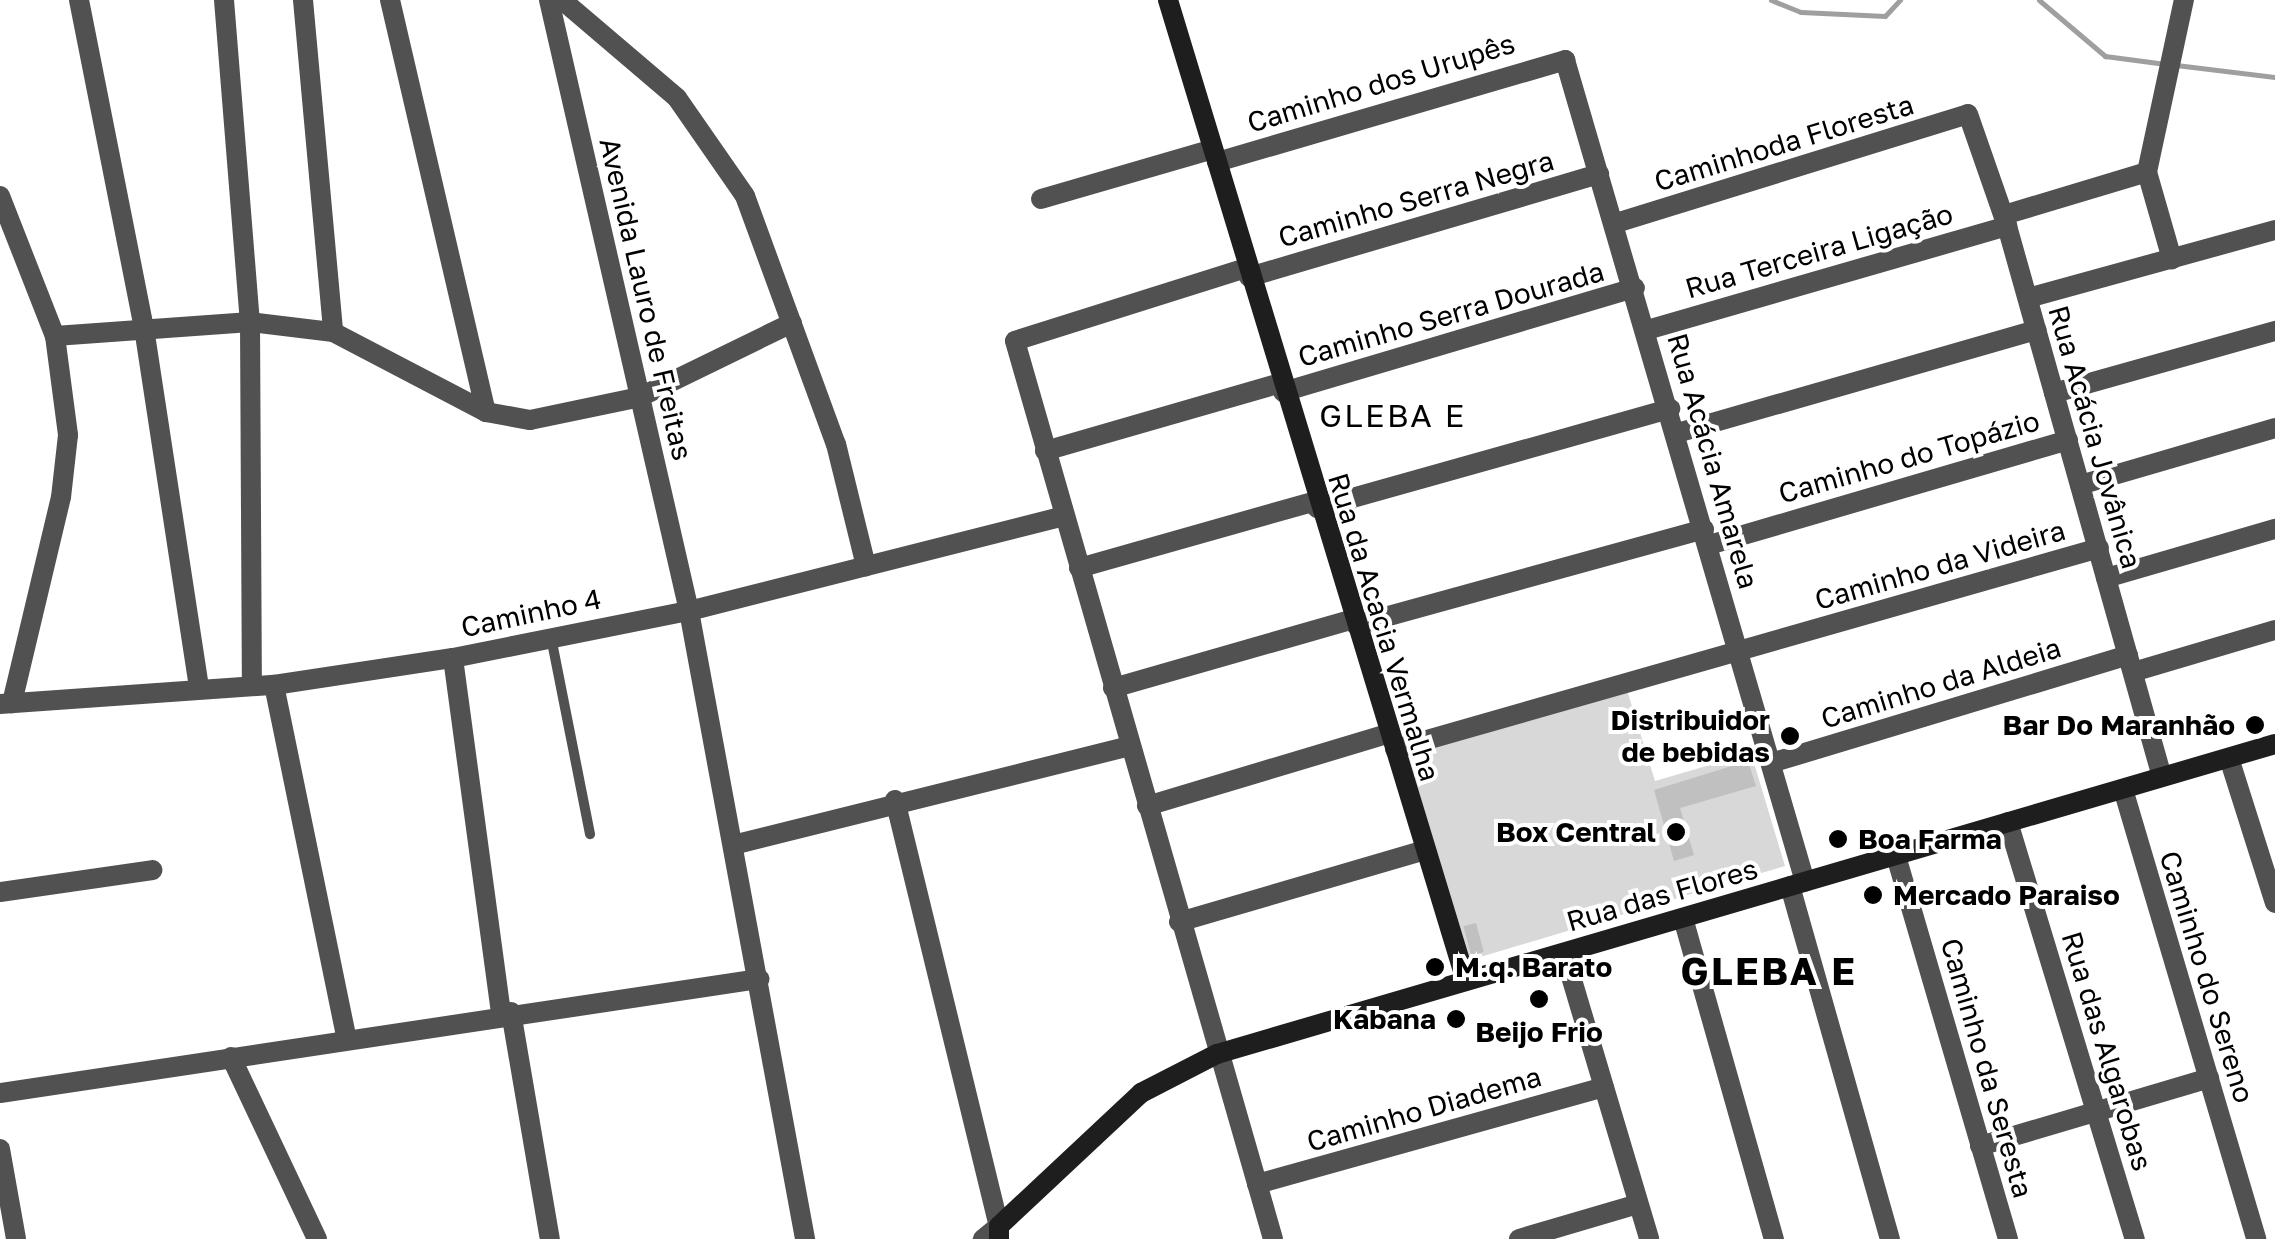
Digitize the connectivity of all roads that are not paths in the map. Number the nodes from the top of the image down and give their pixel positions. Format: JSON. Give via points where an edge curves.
{"nodes":[{"id":1,"x":79,"y":0,"type":"edge"},
{"id":2,"x":224,"y":0,"type":"edge"},
{"id":3,"x":303,"y":0,"type":"edge"},
{"id":4,"x":390,"y":0,"type":"edge"},
{"id":5,"x":549,"y":0,"type":"edge"},
{"id":6,"x":562,"y":0,"type":"edge"},
{"id":7,"x":1168,"y":0,"type":"edge"},
{"id":8,"x":2184,"y":0,"type":"edge"},
{"id":9,"x":1562,"y":57,"type":"joint"},
{"id":10,"x":1968,"y":114,"type":"joint"},
{"id":11,"x":1215,"y":156,"type":"junction"},
{"id":12,"x":2147,"y":172,"type":"junction"},
{"id":13,"x":1599,"y":174,"type":"junction"},
{"id":14,"x":0,"y":196,"type":"edge"},
{"id":15,"x":1042,"y":199,"type":"dead end"},
{"id":16,"x":2005,"y":220,"type":"junction"},
{"id":17,"x":1616,"y":223,"type":"junction"},
{"id":18,"x":2275,"y":230,"type":"edge"},
{"id":19,"x":2172,"y":259,"type":"junction"},
{"id":20,"x":1248,"y":273,"type":"junction"},
{"id":21,"x":1635,"y":288,"type":"junction"},
{"id":22,"x":2028,"y":298,"type":"junction"},
{"id":23,"x":250,"y":322,"type":"junction"},
{"id":24,"x":792,"y":323,"type":"junction"},
{"id":25,"x":144,"y":328,"type":"junction"},
{"id":26,"x":1647,"y":330,"type":"junction"},
{"id":27,"x":2037,"y":330,"type":"junction"},
{"id":28,"x":2275,"y":331,"type":"edge"},
{"id":29,"x":333,"y":332,"type":"junction"},
{"id":30,"x":55,"y":336,"type":"junction"},
{"id":31,"x":1282,"y":388,"type":"junction"},
{"id":32,"x":2054,"y":392,"type":"junction"},
{"id":33,"x":640,"y":396,"type":"junction"},
{"id":34,"x":1670,"y":410,"type":"junction"},
{"id":35,"x":486,"y":412,"type":"junction"},
{"id":36,"x":2275,"y":428,"type":"edge"},
{"id":37,"x":1677,"y":434,"type":"junction"},
{"id":38,"x":2068,"y":440,"type":"junction"},
{"id":39,"x":1046,"y":451,"type":"junction"},
{"id":40,"x":2080,"y":486,"type":"junction"},
{"id":41,"x":1316,"y":504,"type":"junction"},
{"id":42,"x":1064,"y":516,"type":"junction"},
{"id":43,"x":2275,"y":529,"type":"edge"},
{"id":44,"x":1706,"y":537,"type":"junction"},
{"id":45,"x":2098,"y":548,"type":"junction"},
{"id":46,"x":866,"y":566,"type":"junction"},
{"id":47,"x":1079,"y":568,"type":"junction"},
{"id":48,"x":2106,"y":578,"type":"junction"},
{"id":49,"x":689,"y":611,"type":"junction"},
{"id":50,"x":1354,"y":622,"type":"junction"},
{"id":51,"x":2275,"y":630,"type":"edge"},
{"id":52,"x":551,"y":636,"type":"junction"},
{"id":53,"x":1738,"y":648,"type":"junction"},
{"id":54,"x":452,"y":658,"type":"junction"},
{"id":55,"x":2130,"y":664,"type":"junction"},
{"id":56,"x":252,"y":686,"type":"junction"},
{"id":57,"x":274,"y":686,"type":"junction"},
{"id":58,"x":199,"y":688,"type":"junction"},
{"id":59,"x":1113,"y":688,"type":"junction"},
{"id":60,"x":6,"y":704,"type":"edge"},
{"id":61,"x":1392,"y":742,"type":"junction"},
{"id":62,"x":2275,"y":744,"type":"edge"},
{"id":63,"x":1129,"y":746,"type":"junction"},
{"id":64,"x":2228,"y":758,"type":"junction"},
{"id":65,"x":1771,"y":764,"type":"junction"},
{"id":66,"x":2162,"y":777,"type":"junction"},
{"id":67,"x":2122,"y":789,"type":"junction"},
{"id":68,"x":895,"y":800,"type":"junction"},
{"id":69,"x":1147,"y":806,"type":"junction"},
{"id":70,"x":2008,"y":822,"type":"junction"},
{"id":71,"x":590,"y":834,"type":"dead end"},
{"id":72,"x":734,"y":845,"type":"junction"},
{"id":73,"x":1426,"y":850,"type":"junction"},
{"id":74,"x":1896,"y":856,"type":"junction"},
{"id":75,"x":152,"y":870,"type":"dead end"},
{"id":76,"x":1797,"y":884,"type":"junction"},
{"id":77,"x":0,"y":892,"type":"edge"},
{"id":78,"x":2275,"y":904,"type":"edge"},
{"id":79,"x":1683,"y":918,"type":"junction"},
{"id":80,"x":1179,"y":922,"type":"junction"},
{"id":81,"x":1564,"y":953,"type":"junction"},
{"id":82,"x":759,"y":979,"type":"junction"},
{"id":83,"x":1466,"y":981,"type":"junction"},
{"id":84,"x":506,"y":1013,"type":"junction"},
{"id":85,"x":348,"y":1040,"type":"junction"},
{"id":86,"x":1217,"y":1054,"type":"junction"},
{"id":87,"x":231,"y":1058,"type":"junction"},
{"id":88,"x":2208,"y":1078,"type":"junction"},
{"id":89,"x":1604,"y":1087,"type":"junction"},
{"id":90,"x":0,"y":1093,"type":"edge"},
{"id":91,"x":2098,"y":1111,"type":"junction"},
{"id":92,"x":1980,"y":1146,"type":"junction"},
{"id":93,"x":0,"y":1148,"type":"edge"},
{"id":94,"x":1258,"y":1184,"type":"junction"},
{"id":95,"x":1638,"y":1204,"type":"junction"},
{"id":96,"x":994,"y":1235,"type":"edge"},
{"id":97,"x":16,"y":1239,"type":"edge"},
{"id":98,"x":317,"y":1239,"type":"edge"},
{"id":99,"x":550,"y":1239,"type":"edge"},
{"id":100,"x":805,"y":1239,"type":"edge"},
{"id":101,"x":1273,"y":1239,"type":"edge"},
{"id":102,"x":1519,"y":1239,"type":"edge"},
{"id":103,"x":1649,"y":1239,"type":"edge"},
{"id":104,"x":1774,"y":1239,"type":"edge"},
{"id":105,"x":1890,"y":1239,"type":"edge"},
{"id":106,"x":2008,"y":1239,"type":"edge"},
{"id":107,"x":2135,"y":1239,"type":"edge"},
{"id":108,"x":2256,"y":1239,"type":"edge"}],
"edges":[{"from":1,"to":25,"type":"street"},
{"from":2,"to":23,"type":"street"},
{"from":3,"to":29,"type":"street"},
{"from":4,"to":35,"type":"street"},
{"from":5,"to":33,"type":"street","name":"Avenida Lauro de Freitas"},
{"from":6,"to":24,"type":"street","via":[[650,70],[712,140],[745,196]]},
{"from":7,"to":11,"type":"street","name":"Rua da Acacia Vermalha"},
{"from":8,"to":12,"type":"street"},
{"from":9,"to":11,"type":"street","name":"Caminho dos Urupês"},
{"from":9,"to":13,"type":"street","name":"Rua Acácia Amarela"},
{"from":10,"to":16,"type":"street","name":"Rua Acácia Jovânica"},
{"from":10,"to":17,"type":"street","name":"Caminhoda Floresta"},
{"from":11,"to":15,"type":"street","name":"Caminho dos Urupês"},
{"from":11,"to":20,"type":"street","name":"Rua da Acacia Vermalha"},
{"from":12,"to":16,"type":"street","name":"Rua Terceira Ligação"},
{"from":12,"to":19,"type":"street"},
{"from":13,"to":17,"type":"street","name":"Rua Acácia Amarela"},
{"from":13,"to":20,"type":"street","name":"Caminho Serra Negra"},
{"from":14,"to":30,"type":"street"},
{"from":16,"to":22,"type":"street","name":"Rua Acácia Jovânica"},
{"from":16,"to":26,"type":"street","name":"Rua Terceira Ligação"},
{"from":17,"to":21,"type":"street","name":"Rua Acácia Amarela"},
{"from":18,"to":19,"type":"street"},
{"from":19,"to":22,"type":"street"},
{"from":20,"to":31,"type":"street","name":"Rua da Acacia Vermalha"},
{"from":20,"to":39,"type":"street","name":"Caminho Serra Negra","via":[[1016,338]]},
{"from":21,"to":26,"type":"street","name":"Rua Acácia Amarela"},
{"from":21,"to":31,"type":"street","name":"Caminho Serra Dourada"},
{"from":22,"to":27,"type":"street","name":"Rua Acácia Jovânica"},
{"from":23,"to":25,"type":"street"},
{"from":23,"to":29,"type":"street"},
{"from":23,"to":56,"type":"street"},
{"from":24,"to":33,"type":"street"},
{"from":24,"to":46,"type":"street","via":[[836,444]]},
{"from":25,"to":30,"type":"street"},
{"from":25,"to":58,"type":"street"},
{"from":26,"to":34,"type":"street","name":"Rua Acácia Amarela"},
{"from":27,"to":32,"type":"street","name":"Rua Acácia Jovânica"},
{"from":27,"to":37,"type":"street"},
{"from":28,"to":32,"type":"street"},
{"from":29,"to":35,"type":"street"},
{"from":30,"to":60,"type":"street","via":[[68,412],[66,450]]},
{"from":31,"to":39,"type":"street","name":"Caminho Serra Dourada"},
{"from":31,"to":41,"type":"street","name":"Rua da Acacia Vermalha"},
{"from":32,"to":38,"type":"street","name":"Rua Acácia Jovânica"},
{"from":33,"to":35,"type":"street","via":[[530,420]]},
{"from":33,"to":49,"type":"street","name":"Avenida Lauro de Freitas"},
{"from":34,"to":37,"type":"street","name":"Rua Acácia Amarela"},
{"from":34,"to":41,"type":"street"},
{"from":36,"to":40,"type":"street"},
{"from":37,"to":44,"type":"street","name":"Rua Acácia Amarela"},
{"from":38,"to":40,"type":"street","name":"Rua Acácia Jovânica"},
{"from":38,"to":44,"type":"street","name":"Caminho do Topázio"},
{"from":39,"to":42,"type":"street"},
{"from":40,"to":45,"type":"street","name":"Rua Acácia Jovânica"},
{"from":41,"to":47,"type":"street"},
{"from":41,"to":50,"type":"street","name":"Rua da Acacia Vermalha"},
{"from":42,"to":46,"type":"street","name":"Caminho 4"},
{"from":42,"to":47,"type":"street"},
{"from":43,"to":48,"type":"street"},
{"from":44,"to":50,"type":"street","name":"Caminho do Topázio"},
{"from":44,"to":53,"type":"street","name":"Rua Acácia Amarela"},
{"from":45,"to":48,"type":"street","name":"Rua Acácia Jovânica"},
{"from":45,"to":53,"type":"street","name":"Caminho da Videira"},
{"from":46,"to":49,"type":"street","name":"Caminho 4"},
{"from":47,"to":59,"type":"street"},
{"from":48,"to":55,"type":"street","name":"Rua Acácia Jovânica"},
{"from":49,"to":52,"type":"street","name":"Caminho 4"},
{"from":49,"to":72,"type":"street","name":"Avenida Lauro de Freitas"},
{"from":50,"to":59,"type":"street","name":"Caminho do Topázio"},
{"from":50,"to":61,"type":"street","name":"Rua da Acacia Vermalha"},
{"from":51,"to":55,"type":"street","name":"Caminho da Aldeia"},
{"from":52,"to":54,"type":"street","name":"Caminho 4"},
{"from":52,"to":71,"type":"lane"},
{"from":53,"to":61,"type":"street","name":"Caminho da Videira"},
{"from":53,"to":65,"type":"street","name":"Rua Acácia Amarela"},
{"from":54,"to":57,"type":"street","name":"Caminho 4"},
{"from":54,"to":84,"type":"street"},
{"from":55,"to":65,"type":"street","name":"Caminho da Aldeia"},
{"from":55,"to":66,"type":"street","name":"Rua Acácia Jovânica"},
{"from":56,"to":57,"type":"street","name":"Caminho 4"},
{"from":56,"to":58,"type":"street","name":"Caminho 4"},
{"from":57,"to":85,"type":"street"},
{"from":58,"to":60,"type":"street","name":"Caminho 4"},
{"from":59,"to":63,"type":"street"},
{"from":61,"to":69,"type":"street","name":"Caminho da Videira"},
{"from":61,"to":73,"type":"street","name":"Rua da Acacia Vermalha"},
{"from":62,"to":64,"type":"street","name":"Rua das Flores"},
{"from":63,"to":68,"type":"street"},
{"from":63,"to":69,"type":"street"},
{"from":64,"to":66,"type":"street","name":"Rua das Flores"},
{"from":64,"to":78,"type":"street"},
{"from":65,"to":76,"type":"street","name":"Rua Acácia Amarela"},
{"from":66,"to":67,"type":"street","name":"Rua das Flores"},
{"from":67,"to":70,"type":"street","name":"Rua das Flores"},
{"from":67,"to":88,"type":"street","name":"Caminho do Sereno"},
{"from":68,"to":72,"type":"street"},
{"from":68,"to":96,"type":"street"},
{"from":69,"to":80,"type":"street"},
{"from":70,"to":74,"type":"street","name":"Rua das Flores"},
{"from":70,"to":91,"type":"street","name":"Rua das Algarobas"},
{"from":72,"to":82,"type":"street","name":"Avenida Lauro de Freitas"},
{"from":73,"to":80,"type":"street"},
{"from":73,"to":83,"type":"street","name":"Rua da Acacia Vermalha"},
{"from":74,"to":76,"type":"street","name":"Rua das Flores"},
{"from":74,"to":92,"type":"street","name":"Caminho da Seresta"},
{"from":75,"to":77,"type":"street"},
{"from":76,"to":79,"type":"street","name":"Rua das Flores"},
{"from":76,"to":105,"type":"street","name":"Rua Acácia Amarela"},
{"from":79,"to":81,"type":"street","name":"Rua das Flores"},
{"from":79,"to":104,"type":"street"},
{"from":80,"to":86,"type":"street"},
{"from":81,"to":83,"type":"street","name":"Rua das Flores"},
{"from":81,"to":89,"type":"street"},
{"from":82,"to":84,"type":"street"},
{"from":82,"to":100,"type":"street","name":"Avenida Lauro de Freitas"},
{"from":83,"to":86,"type":"street","name":"Rua das Flores"},
{"from":84,"to":85,"type":"street"},
{"from":84,"to":99,"type":"street"},
{"from":85,"to":87,"type":"street"},
{"from":86,"to":94,"type":"street"},
{"from":86,"to":96,"type":"street","name":"Rua das Flores","via":[[1140,1093]]},
{"from":87,"to":90,"type":"street"},
{"from":87,"to":98,"type":"street"},
{"from":88,"to":91,"type":"street"},
{"from":88,"to":108,"type":"street","name":"Caminho do Sereno"},
{"from":89,"to":94,"type":"street","name":"Caminho Diadema"},
{"from":89,"to":95,"type":"street"},
{"from":91,"to":92,"type":"street"},
{"from":91,"to":107,"type":"street","name":"Rua das Algarobas"},
{"from":92,"to":106,"type":"street","name":"Caminho da Seresta"},
{"from":93,"to":97,"type":"street"},
{"from":94,"to":101,"type":"street"},
{"from":95,"to":102,"type":"street"},
{"from":95,"to":103,"type":"street"}]}
